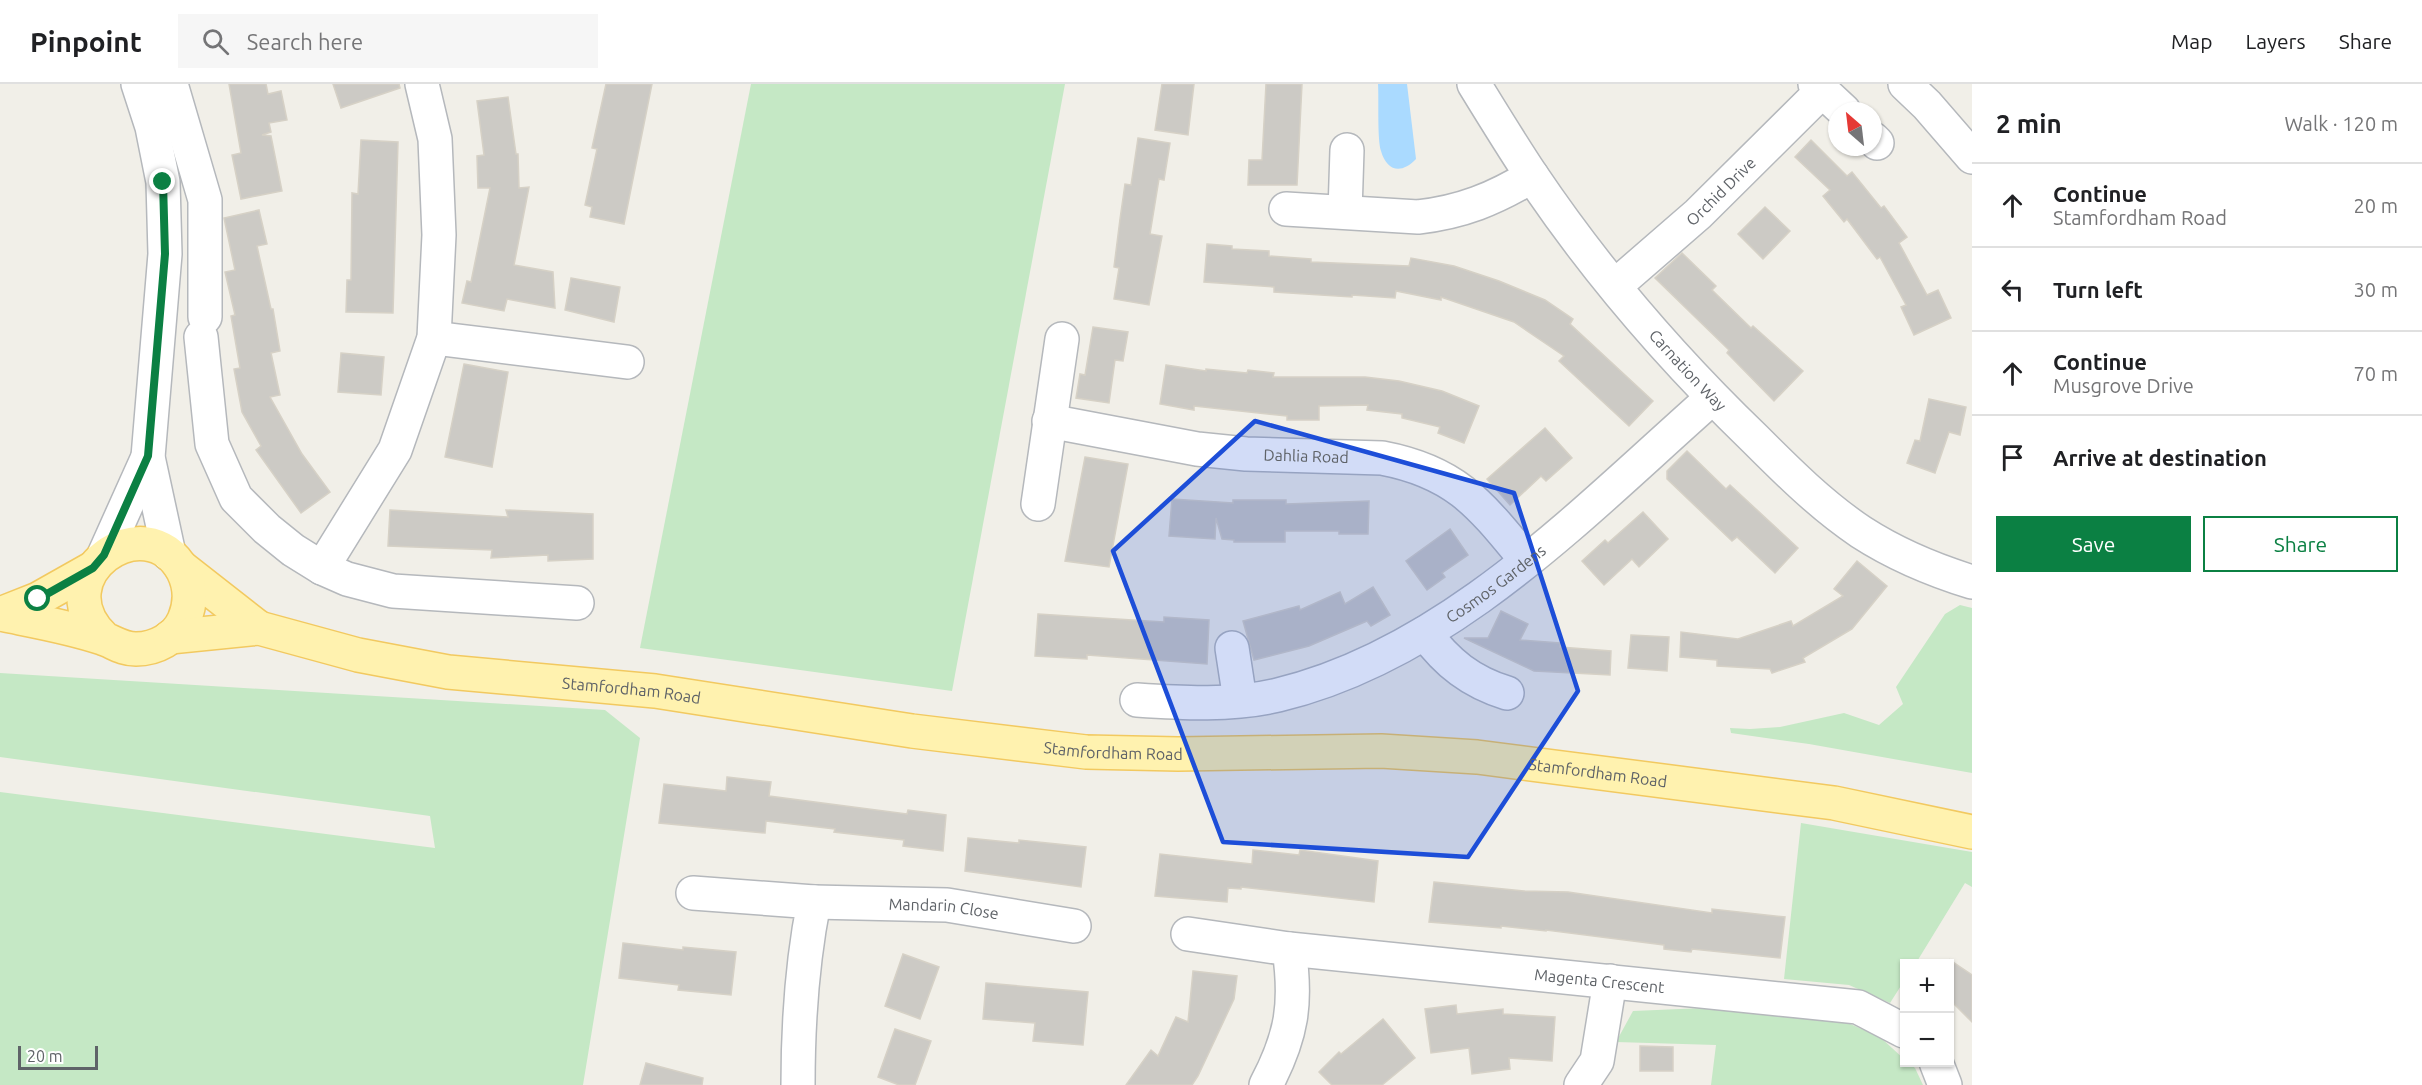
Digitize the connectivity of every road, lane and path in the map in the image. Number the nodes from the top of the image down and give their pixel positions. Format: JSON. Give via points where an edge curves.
{"nodes":[{"id":1,"x":138,"y":84,"type":"edge"},
{"id":2,"x":171,"y":84,"type":"edge"},
{"id":3,"x":422,"y":84,"type":"edge"},
{"id":4,"x":1474,"y":84,"type":"edge"},
{"id":5,"x":1905,"y":84,"type":"edge"},
{"id":6,"x":1827,"y":95,"type":"edge"},
{"id":7,"x":1347,"y":150,"type":"dead end"},
{"id":8,"x":1972,"y":157,"type":"edge"},
{"id":9,"x":1532,"y":176,"type":"junction"},
{"id":10,"x":1286,"y":209,"type":"dead end"},
{"id":11,"x":1345,"y":212,"type":"junction"},
{"id":12,"x":1615,"y":286,"type":"junction"},
{"id":13,"x":434,"y":338,"type":"junction"},
{"id":14,"x":1062,"y":339,"type":"dead end"},
{"id":15,"x":627,"y":362,"type":"dead end"},
{"id":16,"x":1712,"y":398,"type":"junction"},
{"id":17,"x":1049,"y":421,"type":"junction"},
{"id":18,"x":148,"y":456,"type":"junction"},
{"id":19,"x":1038,"y":504,"type":"dead end"},
{"id":20,"x":1526,"y":560,"type":"junction"},
{"id":21,"x":98,"y":561,"type":"junction"},
{"id":22,"x":175,"y":561,"type":"junction"},
{"id":23,"x":322,"y":568,"type":"junction"},
{"id":24,"x":1972,"y":582,"type":"edge"},
{"id":25,"x":577,"y":603,"type":"dead end"},
{"id":26,"x":259,"y":628,"type":"junction"},
{"id":27,"x":1425,"y":633,"type":"junction"},
{"id":28,"x":170,"y":637,"type":"junction"},
{"id":29,"x":104,"y":638,"type":"junction"},
{"id":30,"x":1232,"y":648,"type":"dead end"},
{"id":31,"x":1507,"y":693,"type":"dead end"},
{"id":32,"x":1137,"y":700,"type":"dead end"},
{"id":33,"x":1240,"y":700,"type":"junction"},
{"id":34,"x":1972,"y":832,"type":"edge"},
{"id":35,"x":693,"y":893,"type":"dead end"},
{"id":36,"x":814,"y":902,"type":"junction"},
{"id":37,"x":1074,"y":926,"type":"dead end"},
{"id":38,"x":1188,"y":934,"type":"dead end"},
{"id":39,"x":1289,"y":949,"type":"junction"},
{"id":40,"x":1610,"y":981,"type":"junction"},
{"id":41,"x":1900,"y":1028,"type":"edge"},
{"id":42,"x":1938,"y":1067,"type":"edge"},
{"id":43,"x":798,"y":1085,"type":"edge"},
{"id":44,"x":1266,"y":1085,"type":"edge"},
{"id":45,"x":1581,"y":1085,"type":"edge"},
{"id":46,"x":1945,"y":1085,"type":"edge"}],
"edges":[{"from":1,"to":18,"type":"street","via":[[158,153],[166,234]]},
{"from":2,"to":23,"type":"street","via":[[205,200],[203,327],[212,444],[236,498],[267,529]]},
{"from":3,"to":13,"type":"street","via":[[435,139],[439,235]]},
{"from":4,"to":9,"type":"street","name":"Carnation Way"},
{"from":5,"to":8,"type":"street"},
{"from":6,"to":12,"type":"street","name":"Orchid Drive"},
{"from":7,"to":11,"type":"street"},
{"from":9,"to":11,"type":"street","via":[[1477,205],[1434,215]]},
{"from":9,"to":12,"type":"street","name":"Carnation Way"},
{"from":10,"to":11,"type":"street"},
{"from":12,"to":16,"type":"street","name":"Carnation Way"},
{"from":13,"to":15,"type":"street"},
{"from":13,"to":23,"type":"street","via":[[395,450]]},
{"from":14,"to":17,"type":"street"},
{"from":16,"to":20,"type":"street","name":"Cosmos Gardens"},
{"from":16,"to":24,"type":"street","name":"Carnation Way","via":[[1818,500],[1848,523],[1916,562]]},
{"from":17,"to":19,"type":"street"},
{"from":17,"to":20,"type":"street","name":"Dahlia Road","via":[[1197,449],[1404,462],[1441,477],[1474,501]]},
{"from":18,"to":21,"type":"street"},
{"from":18,"to":22,"type":"street"},
{"from":20,"to":27,"type":"street","name":"Cosmos Gardens"},
{"from":21,"to":22,"type":"main road","name":"Stamfordham Road","via":[[119,547],[136,544],[153,547]]},
{"from":21,"to":29,"type":"main road","via":[[84,592],[85,609]]},
{"from":21,"to":29,"type":"main road","name":"Stamfordham Road","via":[[38,599],[0,614]]},
{"from":22,"to":26,"type":"main road","name":"Stamfordham Road"},
{"from":22,"to":28,"type":"main road","via":[[188,582],[190,600],[182,624]]},
{"from":23,"to":25,"type":"street","via":[[393,591]]},
{"from":26,"to":28,"type":"main road","name":"Stamfordham Road"},
{"from":26,"to":34,"type":"main road","name":"Stamfordham Road","via":[[358,656],[448,672],[645,690],[1038,747],[1130,754],[1381,751],[1467,756],[1834,803]]},
{"from":27,"to":31,"type":"street","via":[[1462,673]]},
{"from":27,"to":33,"type":"street","name":"Cosmos Gardens","via":[[1349,672],[1275,696]]},
{"from":28,"to":29,"type":"main road","name":"Stamfordham Road","via":[[155,646],[137,649],[120,647]]},
{"from":30,"to":33,"type":"street"},
{"from":32,"to":33,"type":"street","name":"Cosmos Gardens"},
{"from":35,"to":36,"type":"street","name":"Mandarin Close"},
{"from":36,"to":37,"type":"street","name":"Mandarin Close","via":[[947,906]]},
{"from":36,"to":43,"type":"street","via":[[806,941],[798,1029]]},
{"from":38,"to":39,"type":"street","name":"Magenta Crescent"},
{"from":39,"to":40,"type":"street","name":"Magenta Crescent"},
{"from":39,"to":44,"type":"street","via":[[1294,983],[1290,1022],[1281,1056]]},
{"from":40,"to":41,"type":"street","name":"Magenta Crescent","via":[[1858,1007]]},
{"from":40,"to":45,"type":"street","via":[[1597,1061]]},
{"from":42,"to":46,"type":"street"}]}
